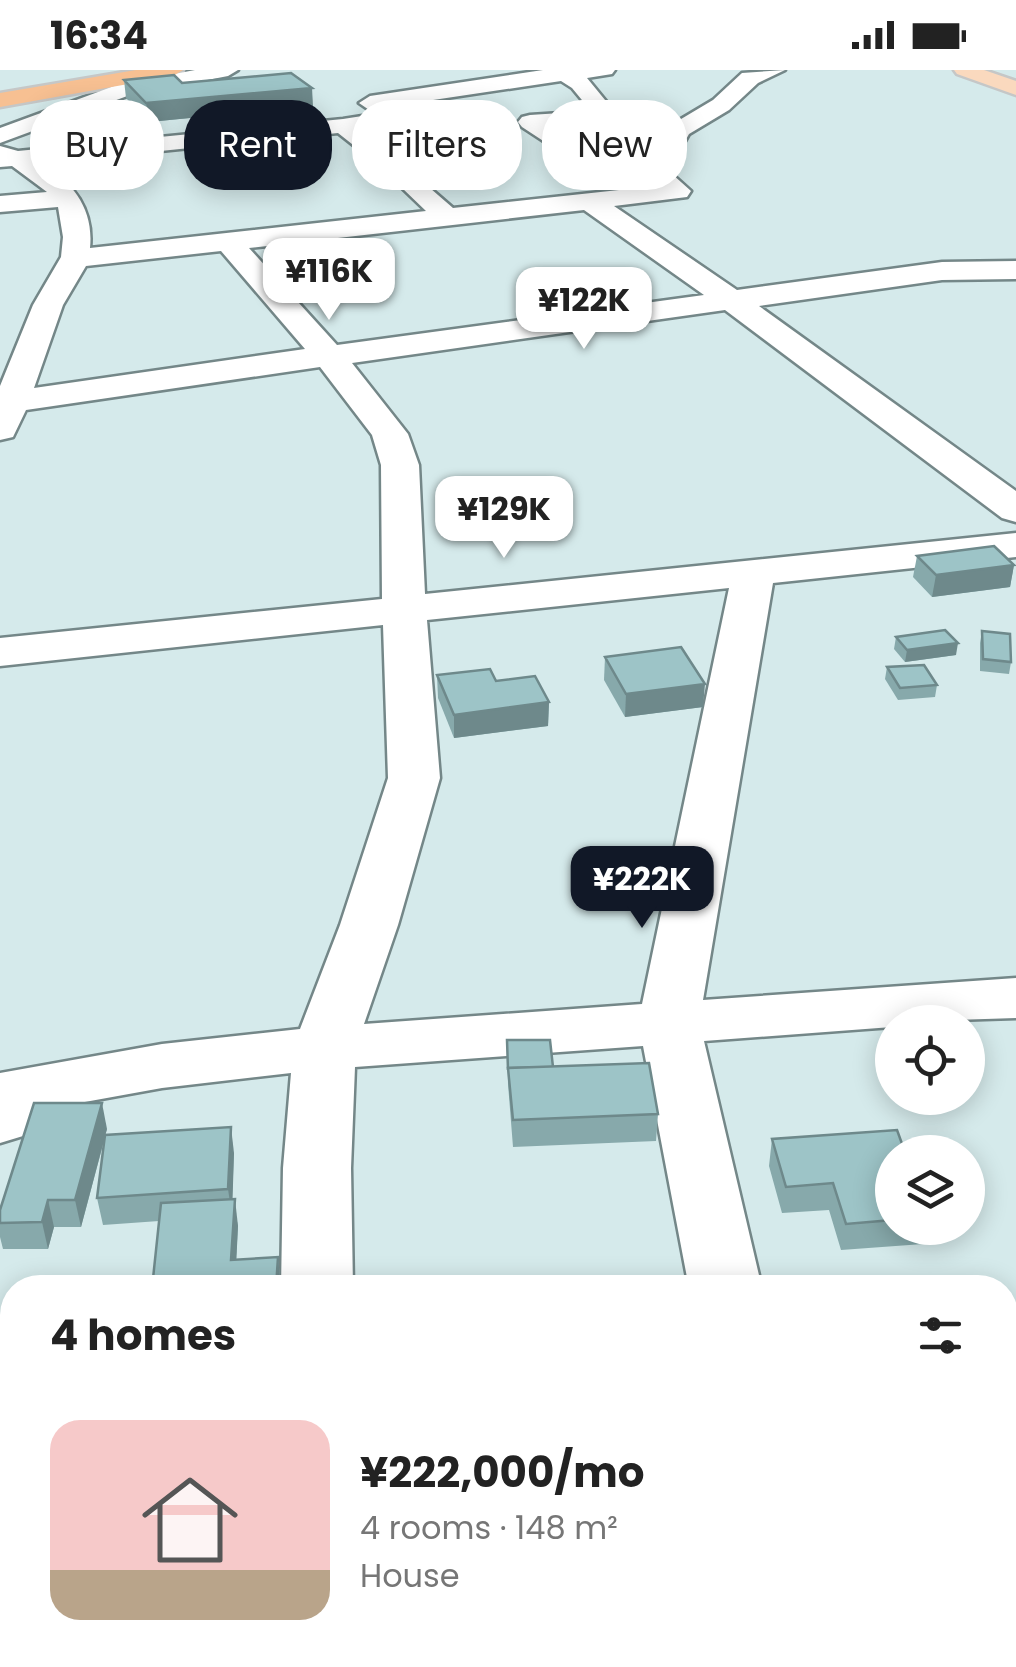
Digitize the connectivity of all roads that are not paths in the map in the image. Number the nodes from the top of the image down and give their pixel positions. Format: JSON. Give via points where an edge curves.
{"nodes":[{"id":1,"x":77,"y":70,"type":"edge"},
{"id":2,"x":95,"y":70,"type":"edge"},
{"id":3,"x":148,"y":70,"type":"edge"},
{"id":4,"x":173,"y":70,"type":"edge"},
{"id":5,"x":228,"y":70,"type":"edge"},
{"id":6,"x":605,"y":70,"type":"edge"},
{"id":7,"x":775,"y":70,"type":"edge"},
{"id":8,"x":964,"y":70,"type":"edge"},
{"id":9,"x":562,"y":73,"type":"junction"},
{"id":10,"x":497,"y":75,"type":"edge"},
{"id":11,"x":0,"y":88,"type":"edge"},
{"id":12,"x":1016,"y":88,"type":"edge"},
{"id":13,"x":58,"y":90,"type":"junction"},
{"id":14,"x":384,"y":100,"type":"edge"},
{"id":15,"x":593,"y":100,"type":"edge"},
{"id":16,"x":0,"y":104,"type":"edge"},
{"id":17,"x":542,"y":121,"type":"edge"},
{"id":18,"x":352,"y":125,"type":"edge"},
{"id":19,"x":687,"y":125,"type":"edge"},
{"id":20,"x":342,"y":126,"type":"junction"},
{"id":21,"x":542,"y":130,"type":"edge"},
{"id":22,"x":3,"y":152,"type":"edge"},
{"id":23,"x":677,"y":190,"type":"edge"},
{"id":24,"x":67,"y":198,"type":"junction"},
{"id":25,"x":589,"y":200,"type":"junction"},
{"id":26,"x":0,"y":204,"type":"edge"},
{"id":27,"x":446,"y":216,"type":"junction"},
{"id":28,"x":228,"y":242,"type":"junction"},
{"id":29,"x":74,"y":259,"type":"junction"},
{"id":30,"x":1016,"y":270,"type":"edge"},
{"id":31,"x":732,"y":300,"type":"junction"},
{"id":32,"x":50,"y":302,"type":"junction"},
{"id":33,"x":15,"y":303,"type":"dead end"},
{"id":34,"x":329,"y":356,"type":"junction"},
{"id":35,"x":6,"y":415,"type":"edge"},
{"id":36,"x":1016,"y":510,"type":"edge"},
{"id":37,"x":1016,"y":545,"type":"edge"},
{"id":38,"x":754,"y":572,"type":"junction"},
{"id":39,"x":404,"y":607,"type":"junction"},
{"id":40,"x":0,"y":652,"type":"edge"},
{"id":41,"x":1016,"y":998,"type":"edge"},
{"id":42,"x":669,"y":1022,"type":"junction"},
{"id":43,"x":324,"y":1048,"type":"junction"},
{"id":44,"x":0,"y":1119,"type":"edge"},
{"id":45,"x":317,"y":1275,"type":"edge"},
{"id":46,"x":723,"y":1275,"type":"edge"}],
"edges":[{"from":1,"to":11,"type":"highway"},
{"from":2,"to":11,"type":"highway"},
{"from":3,"to":13,"type":"highway"},
{"from":4,"to":13,"type":"highway"},
{"from":5,"to":22,"type":"street","via":[[125,90]]},
{"from":6,"to":9,"type":"street"},
{"from":7,"to":19,"type":"street","via":[[750,78]]},
{"from":8,"to":12,"type":"main road"},
{"from":9,"to":10,"type":"street"},
{"from":9,"to":15,"type":"street"},
{"from":10,"to":14,"type":"street"},
{"from":13,"to":16,"type":"highway"},
{"from":17,"to":21,"type":"street","via":[[530,122]]},
{"from":18,"to":20,"type":"street"},
{"from":20,"to":22,"type":"street"},
{"from":20,"to":27,"type":"street"},
{"from":22,"to":24,"type":"street","via":[[52,180]]},
{"from":23,"to":25,"type":"street"},
{"from":24,"to":26,"type":"street"},
{"from":24,"to":29,"type":"street","via":[[75,222]]},
{"from":25,"to":27,"type":"street"},
{"from":25,"to":31,"type":"street"},
{"from":27,"to":28,"type":"street"},
{"from":28,"to":29,"type":"street"},
{"from":28,"to":34,"type":"street"},
{"from":29,"to":32,"type":"street"},
{"from":30,"to":31,"type":"street","via":[[942,272]]},
{"from":31,"to":34,"type":"street"},
{"from":31,"to":36,"type":"street"},
{"from":32,"to":33,"type":"street"},
{"from":32,"to":35,"type":"street"},
{"from":34,"to":35,"type":"street"},
{"from":34,"to":39,"type":"street","via":[[390,434],[400,466]]},
{"from":37,"to":38,"type":"street"},
{"from":38,"to":39,"type":"street"},
{"from":38,"to":42,"type":"street"},
{"from":39,"to":40,"type":"street"},
{"from":39,"to":43,"type":"street","via":[[414,778]]},
{"from":41,"to":42,"type":"street"},
{"from":42,"to":43,"type":"street"},
{"from":42,"to":46,"type":"street"},
{"from":43,"to":44,"type":"street","via":[[162,1066],[8,1093]]},
{"from":43,"to":45,"type":"street"}]}
